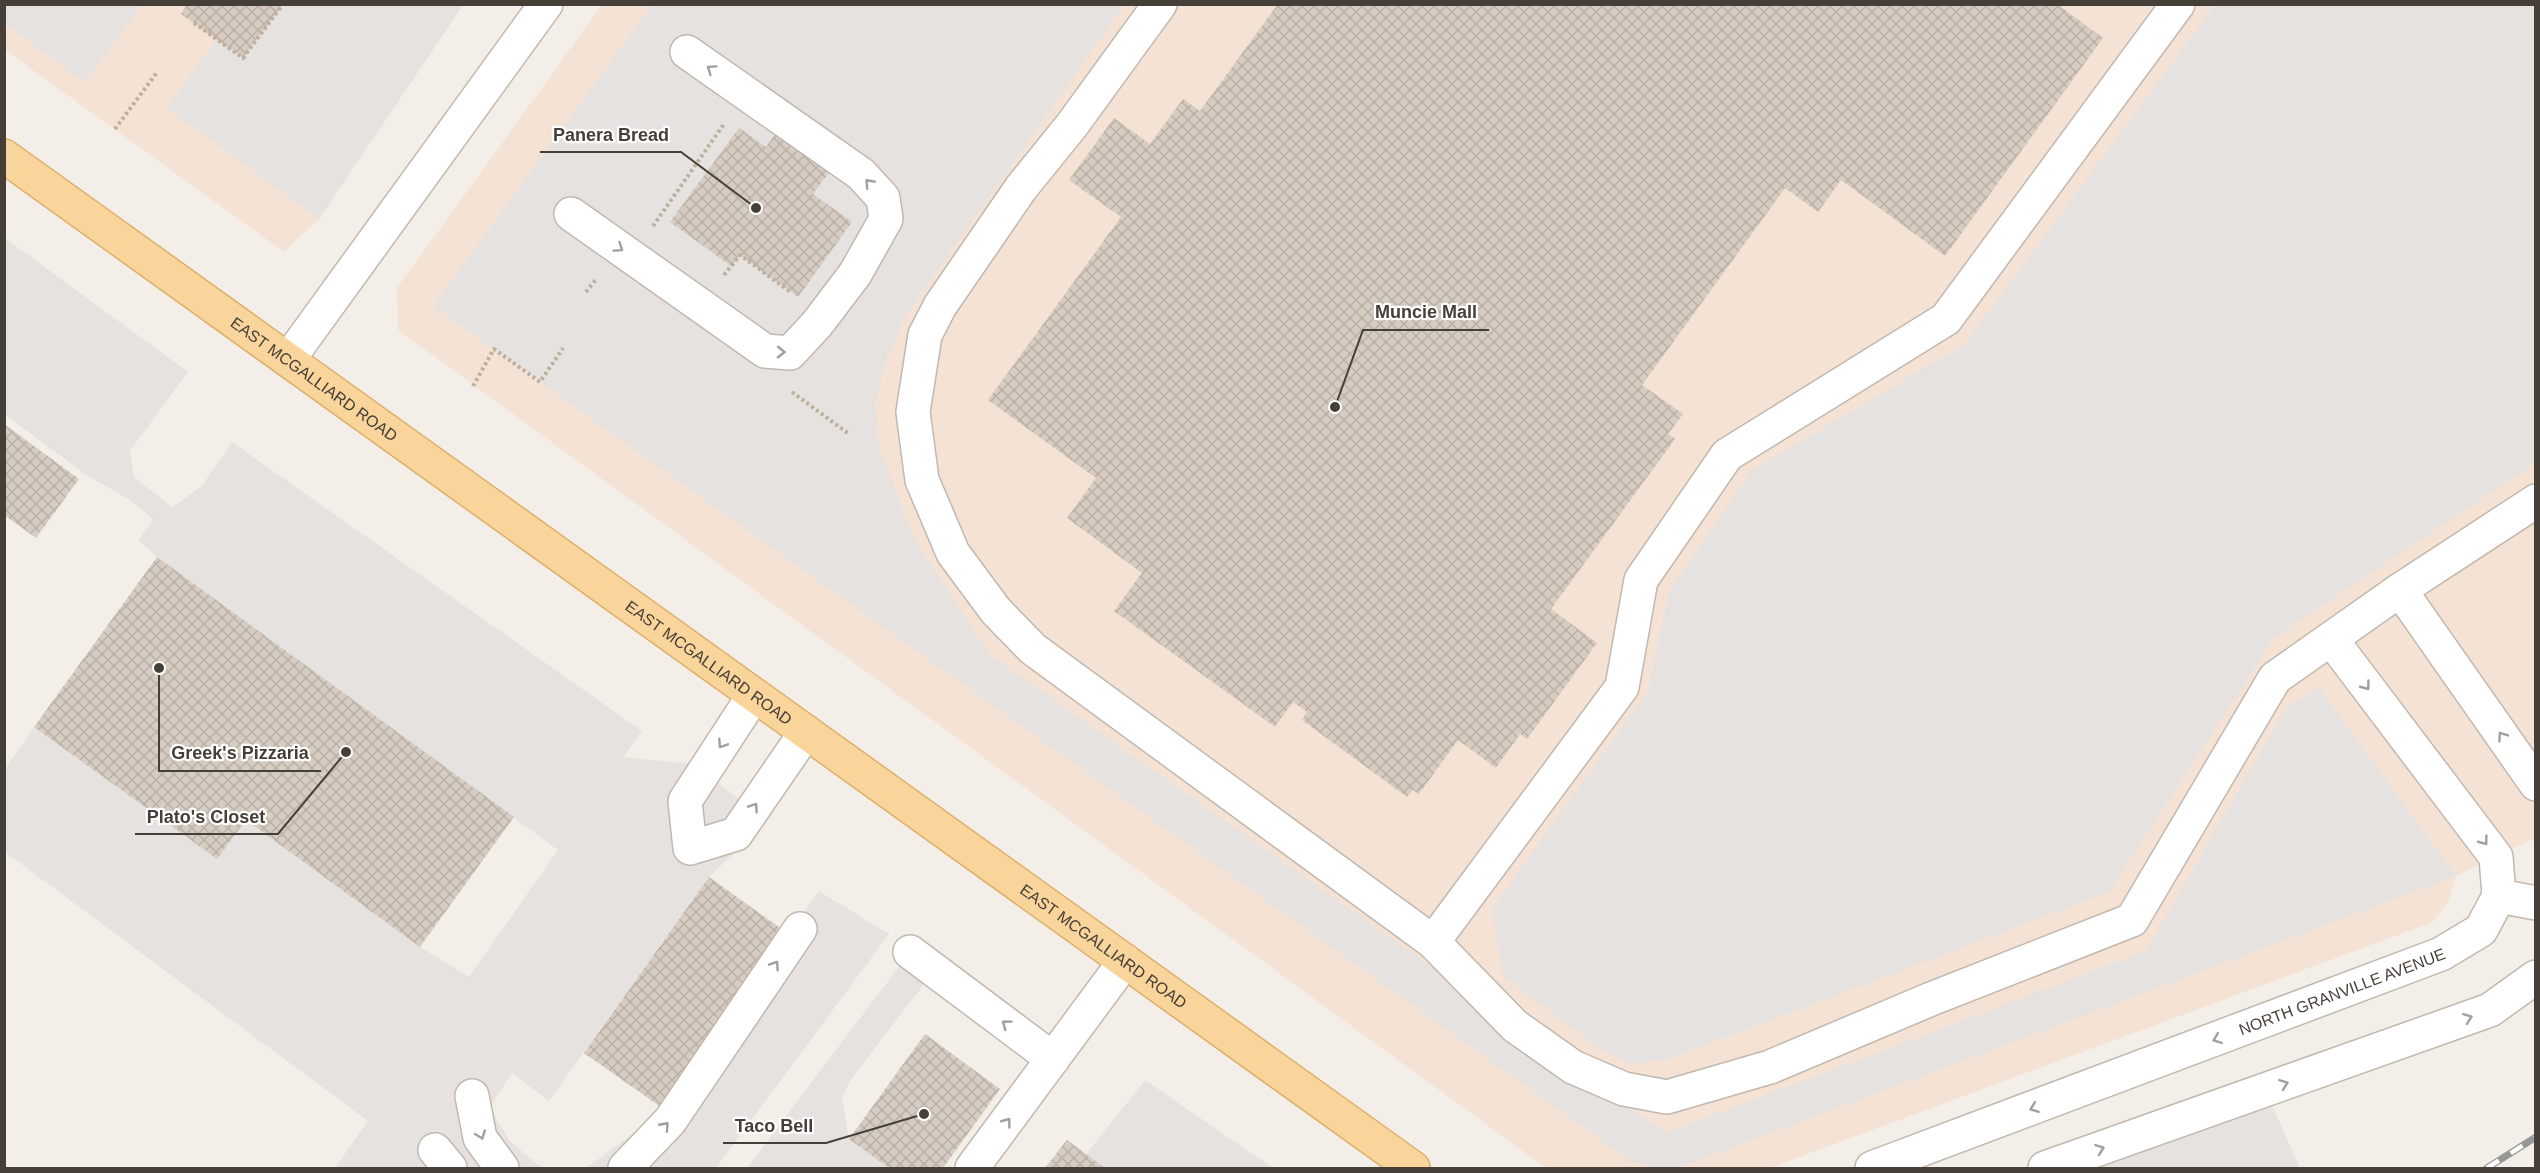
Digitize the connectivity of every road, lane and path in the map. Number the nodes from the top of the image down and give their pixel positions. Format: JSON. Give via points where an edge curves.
{"nodes":[{"id":1,"x":283,"y":4,"type":"edge"},
{"id":2,"x":546,"y":4,"type":"edge"},
{"id":3,"x":1160,"y":4,"type":"edge"},
{"id":4,"x":2178,"y":4,"type":"edge"},
{"id":5,"x":194,"y":23,"type":"dead end"},
{"id":6,"x":687,"y":52,"type":"dead end"},
{"id":7,"x":158,"y":71,"type":"dead end"},
{"id":8,"x":728,"y":120,"type":"dead end"},
{"id":9,"x":115,"y":129,"type":"dead end"},
{"id":10,"x":4,"y":156,"type":"edge"},
{"id":11,"x":571,"y":214,"type":"dead end"},
{"id":12,"x":654,"y":223,"type":"junction"},
{"id":13,"x":663,"y":230,"type":"dead end"},
{"id":14,"x":651,"y":231,"type":"dead end"},
{"id":15,"x":716,"y":269,"type":"dead end"},
{"id":16,"x":798,"y":297,"type":"dead end"},
{"id":17,"x":563,"y":348,"type":"dead end"},
{"id":18,"x":288,"y":360,"type":"junction"},
{"id":19,"x":473,"y":386,"type":"dead end"},
{"id":20,"x":2535,"y":501,"type":"edge"},
{"id":21,"x":2400,"y":590,"type":"junction"},
{"id":22,"x":2331,"y":639,"type":"junction"},
{"id":23,"x":754,"y":695,"type":"junction"},
{"id":24,"x":806,"y":732,"type":"junction"},
{"id":25,"x":2535,"y":784,"type":"edge"},
{"id":26,"x":2499,"y":896,"type":"junction"},
{"id":27,"x":2535,"y":903,"type":"edge"},
{"id":28,"x":800,"y":929,"type":"dead end"},
{"id":29,"x":1433,"y":942,"type":"junction"},
{"id":30,"x":910,"y":952,"type":"dead end"},
{"id":31,"x":1125,"y":962,"type":"junction"},
{"id":32,"x":2535,"y":977,"type":"edge"},
{"id":33,"x":1053,"y":1059,"type":"junction"},
{"id":34,"x":472,"y":1096,"type":"dead end"},
{"id":35,"x":502,"y":1168,"type":"edge"},
{"id":36,"x":625,"y":1168,"type":"edge"},
{"id":37,"x":972,"y":1168,"type":"edge"},
{"id":38,"x":1413,"y":1168,"type":"edge"},
{"id":39,"x":1872,"y":1168,"type":"edge"},
{"id":40,"x":2045,"y":1168,"type":"edge"}],
"edges":[{"from":1,"to":5,"type":"path","via":[[243,58]]},
{"from":2,"to":18,"type":"lane"},
{"from":3,"to":29,"type":"lane","via":[[1021,188],[940,306],[925,335],[914,412],[922,480],[953,553],[996,611],[1033,649]]},
{"from":4,"to":29,"type":"lane","via":[[1946,319],[1727,455],[1641,579],[1622,687]]},
{"from":11,"to":6,"type":"lane","one_way":true,"via":[[765,351],[790,353],[855,274],[886,219],[883,198],[861,174]]},
{"from":7,"to":9,"type":"path"},
{"from":8,"to":12,"type":"path"},
{"from":10,"to":18,"type":"main road","name":"EAST MCGALLIARD ROAD"},
{"from":12,"to":13,"type":"path"},
{"from":12,"to":14,"type":"path"},
{"from":15,"to":16,"type":"path","via":[[725,275],[740,255]]},
{"from":17,"to":19,"type":"path","via":[[540,382],[494,349]]},
{"from":18,"to":23,"type":"main road","name":"EAST MCGALLIARD ROAD"},
{"from":20,"to":21,"type":"lane"},
{"from":21,"to":22,"type":"lane"},
{"from":25,"to":21,"type":"lane","one_way":true},
{"from":22,"to":26,"type":"lane","one_way":true,"via":[[2496,857]]},
{"from":22,"to":29,"type":"lane","via":[[2275,678],[2132,920],[1770,1066],[1667,1097],[1624,1089],[1573,1067],[1515,1026]]},
{"from":23,"to":24,"type":"main road","name":"EAST MCGALLIARD ROAD"},
{"from":23,"to":24,"type":"lane","one_way":true,"via":[[685,801],[690,848],[736,834]]},
{"from":24,"to":31,"type":"main road","name":"EAST MCGALLIARD ROAD"},
{"from":26,"to":27,"type":"lane"},
{"from":26,"to":39,"type":"lane","name":"NORTH GRANVILLE AVENUE","one_way":true,"via":[[2481,930],[2441,954]]},
{"from":36,"to":28,"type":"lane","one_way":true,"via":[[670,1121]]},
{"from":33,"to":30,"type":"lane","one_way":true},
{"from":31,"to":33,"type":"lane"},
{"from":31,"to":38,"type":"main road","name":"EAST MCGALLIARD ROAD"},
{"from":40,"to":32,"type":"lane","one_way":true,"via":[[2490,1010]]},
{"from":37,"to":33,"type":"lane","one_way":true},
{"from":34,"to":35,"type":"lane","one_way":true,"via":[[480,1138]]}]}
